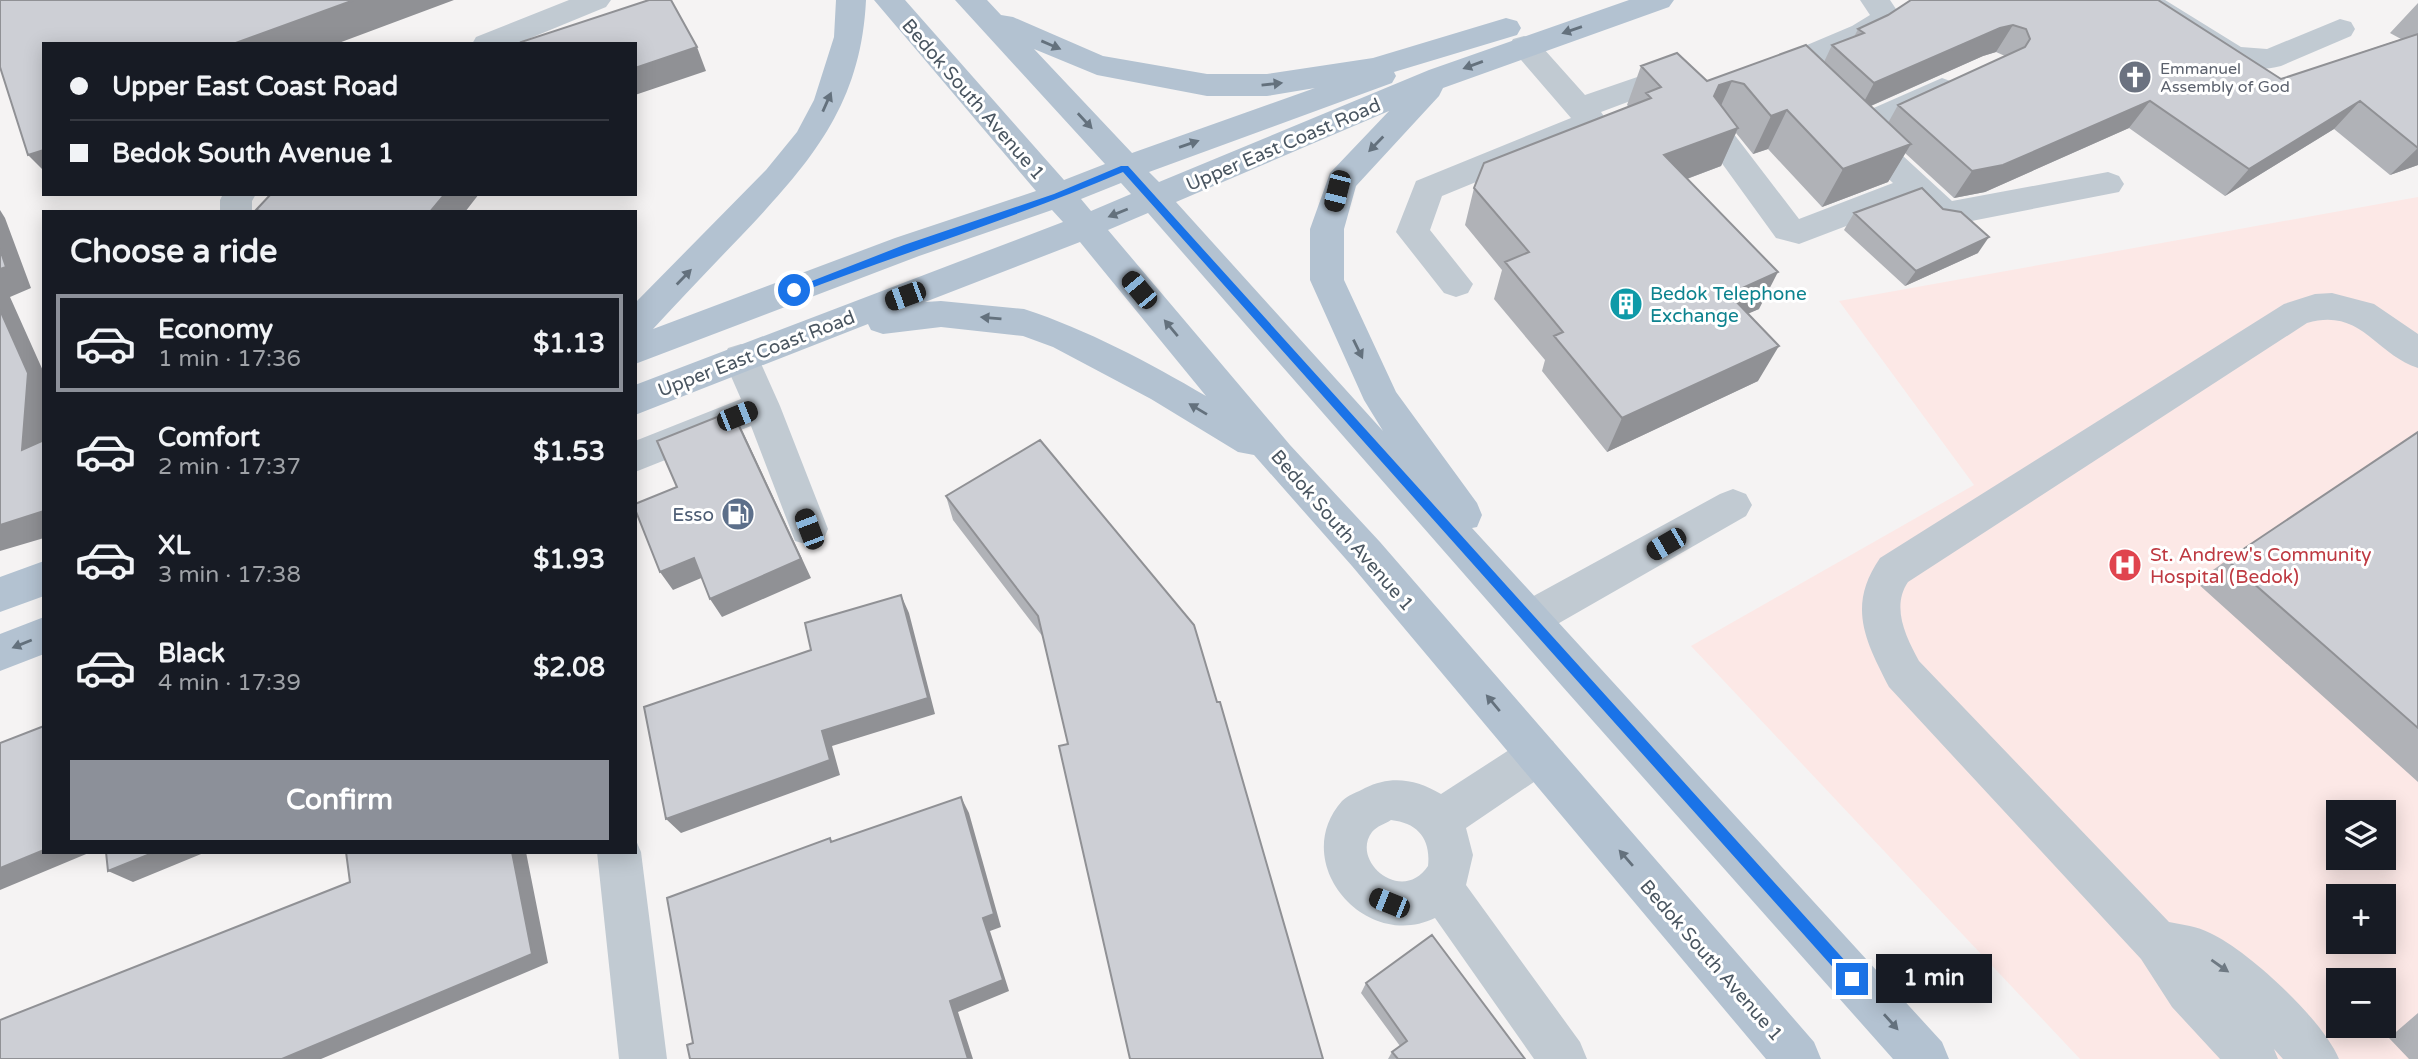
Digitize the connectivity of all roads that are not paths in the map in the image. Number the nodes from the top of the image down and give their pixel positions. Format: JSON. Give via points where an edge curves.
{"nodes":[{"id":1,"x":596,"y":0,"type":"edge"},
{"id":2,"x":852,"y":0,"type":"edge"},
{"id":3,"x":889,"y":0,"type":"edge"},
{"id":4,"x":1598,"y":0,"type":"edge"},
{"id":5,"x":1659,"y":0,"type":"edge"},
{"id":6,"x":1875,"y":0,"type":"edge"},
{"id":7,"x":2144,"y":0,"type":"edge"},
{"id":8,"x":979,"y":9,"type":"edge"},
{"id":9,"x":2340,"y":29,"type":"dead end"},
{"id":10,"x":1524,"y":35,"type":"junction"},
{"id":11,"x":492,"y":42,"type":"edge"},
{"id":12,"x":1440,"y":77,"type":"junction"},
{"id":13,"x":1970,"y":77,"type":"edge"},
{"id":14,"x":1646,"y":83,"type":"dead end"},
{"id":15,"x":1580,"y":108,"type":"junction"},
{"id":16,"x":1839,"y":114,"type":"junction"},
{"id":17,"x":1717,"y":133,"type":"edge"},
{"id":18,"x":1125,"y":168,"type":"junction"},
{"id":19,"x":2108,"y":184,"type":"dead end"},
{"id":20,"x":1916,"y":187,"type":"junction"},
{"id":21,"x":1057,"y":196,"type":"junction"},
{"id":22,"x":1153,"y":199,"type":"junction"},
{"id":23,"x":1084,"y":227,"type":"junction"},
{"id":24,"x":1456,"y":284,"type":"dead end"},
{"id":25,"x":637,"y":323,"type":"edge"},
{"id":26,"x":818,"y":328,"type":"junction"},
{"id":27,"x":637,"y":349,"type":"edge"},
{"id":28,"x":2418,"y":354,"type":"edge"},
{"id":29,"x":741,"y":358,"type":"junction"},
{"id":30,"x":637,"y":399,"type":"edge"},
{"id":31,"x":762,"y":406,"type":"junction"},
{"id":32,"x":637,"y":456,"type":"edge"},
{"id":33,"x":1277,"y":456,"type":"junction"},
{"id":34,"x":1733,"y":505,"type":"dead end"},
{"id":35,"x":809,"y":529,"type":"dead end"},
{"id":36,"x":42,"y":579,"type":"edge"},
{"id":37,"x":0,"y":595,"type":"edge"},
{"id":38,"x":1533,"y":617,"type":"junction"},
{"id":39,"x":42,"y":636,"type":"edge"},
{"id":40,"x":0,"y":653,"type":"edge"},
{"id":41,"x":1560,"y":654,"type":"junction"},
{"id":42,"x":1538,"y":755,"type":"junction"},
{"id":43,"x":1438,"y":820,"type":"junction"},
{"id":44,"x":619,"y":854,"type":"edge"},
{"id":45,"x":1440,"y":887,"type":"junction"},
{"id":46,"x":2157,"y":943,"type":"junction"},
{"id":47,"x":636,"y":1056,"type":"edge"},
{"id":48,"x":1563,"y":1059,"type":"edge"},
{"id":49,"x":1797,"y":1059,"type":"edge"},
{"id":50,"x":1925,"y":1059,"type":"edge"},
{"id":51,"x":2254,"y":1059,"type":"edge"},
{"id":52,"x":2315,"y":1059,"type":"edge"}],
"edges":[{"from":1,"to":11,"type":"street"},
{"from":25,"to":2,"type":"main road","one_way":true,"via":[[769,187],[809,138],[829,100],[849,37]]},
{"from":3,"to":21,"type":"main road","name":"Bedok South Avenue 1"},
{"from":4,"to":10,"type":"main road","name":"Upper East Coast Road"},
{"from":5,"to":10,"type":"main road","name":"Upper East Coast Road","one_way":true},
{"from":6,"to":16,"type":"street","via":[[1887,18],[1787,65]]},
{"from":7,"to":9,"type":"street","via":[[2235,57],[2270,59]]},
{"from":8,"to":10,"type":"main road","one_way":true,"via":[[1097,65],[1219,85],[1268,85],[1374,68]]},
{"from":8,"to":18,"type":"main road","one_way":true},
{"from":10,"to":12,"type":"main road","name":"Upper East Coast Road","one_way":true},
{"from":10,"to":15,"type":"street"},
{"from":18,"to":10,"type":"main road","name":"Upper East Coast Road","one_way":true},
{"from":12,"to":22,"type":"main road","name":"Upper East Coast Road"},
{"from":12,"to":38,"type":"main road","one_way":true,"via":[[1341,181],[1327,229],[1327,280],[1382,400]]},
{"from":13,"to":16,"type":"street"},
{"from":14,"to":15,"type":"street"},
{"from":15,"to":24,"type":"street","via":[[1591,124],[1427,189],[1413,232]]},
{"from":16,"to":20,"type":"street"},
{"from":17,"to":20,"type":"street","via":[[1788,229],[1799,232]]},
{"from":18,"to":21,"type":"main road","name":"Upper East Coast Road"},
{"from":18,"to":22,"type":"main road"},
{"from":19,"to":20,"type":"street","via":[[1946,214]]},
{"from":21,"to":23,"type":"main road","name":"Bedok South Avenue 1"},
{"from":21,"to":27,"type":"main road","name":"Upper East Coast Road","via":[[907,247]]},
{"from":22,"to":23,"type":"main road","name":"Upper East Coast Road","one_way":true},
{"from":22,"to":41,"type":"main road"},
{"from":23,"to":26,"type":"main road","name":"Upper East Coast Road"},
{"from":33,"to":23,"type":"main road","name":"Bedok South Avenue 1","one_way":true},
{"from":26,"to":29,"type":"main road","name":"Upper East Coast Road"},
{"from":33,"to":26,"type":"main road","one_way":true,"via":[[1152,382],[1065,337],[1024,323],[941,314]]},
{"from":28,"to":46,"type":"street","via":[[2374,320],[2339,304],[2296,313],[1886,579],[1881,616],[1888,645],[1904,674]]},
{"from":29,"to":30,"type":"main road","name":"Upper East Coast Road"},
{"from":29,"to":31,"type":"street"},
{"from":31,"to":32,"type":"street"},
{"from":31,"to":35,"type":"street"},
{"from":42,"to":33,"type":"main road","name":"Bedok South Avenue 1","one_way":true},
{"from":34,"to":38,"type":"street"},
{"from":36,"to":37,"type":"main road"},
{"from":38,"to":41,"type":"main road"},
{"from":39,"to":40,"type":"main road","one_way":true},
{"from":41,"to":50,"type":"main road","one_way":true},
{"from":42,"to":43,"type":"street"},
{"from":49,"to":42,"type":"main road","name":"Bedok South Avenue 1","one_way":true},
{"from":43,"to":45,"type":"street","via":[[1448,836],[1451,854],[1449,872]]},
{"from":43,"to":45,"type":"street","via":[[1424,807],[1388,799],[1356,816],[1347,830],[1344,848],[1356,883],[1371,896],[1408,904]]},
{"from":44,"to":47,"type":"street"},
{"from":45,"to":48,"type":"street"},
{"from":46,"to":51,"type":"street","via":[[2203,1010]]},
{"from":46,"to":52,"type":"street","one_way":true,"via":[[2197,950],[2247,985]]}]}
